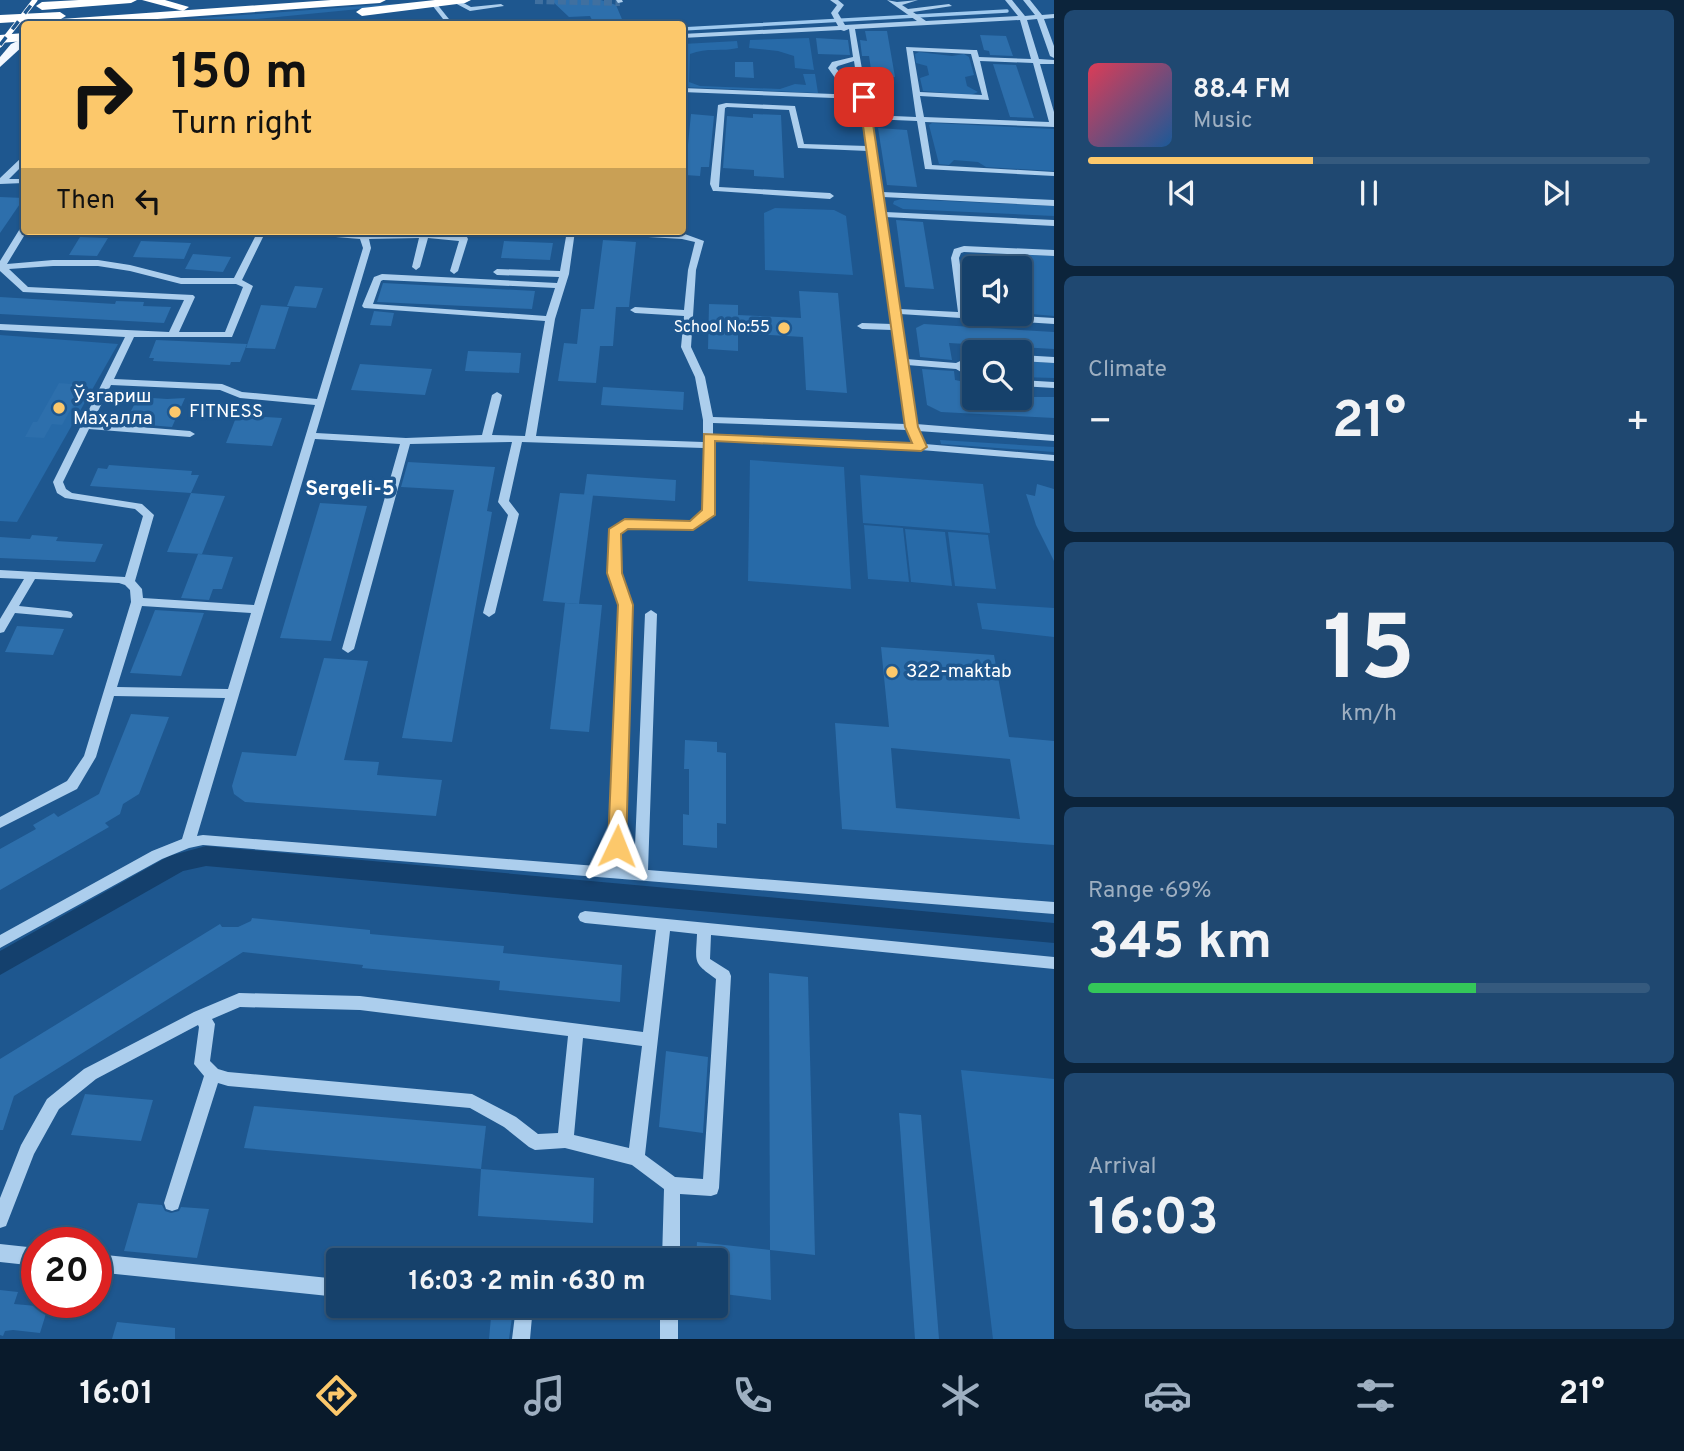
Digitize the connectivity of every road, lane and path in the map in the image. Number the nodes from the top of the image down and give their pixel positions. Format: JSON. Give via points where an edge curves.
{"nodes":[{"id":1,"x":131,"y":0,"type":"edge"},
{"id":2,"x":148,"y":0,"type":"edge"},
{"id":3,"x":282,"y":0,"type":"edge"},
{"id":4,"x":379,"y":0,"type":"edge"},
{"id":5,"x":833,"y":0,"type":"edge"},
{"id":6,"x":915,"y":0,"type":"edge"},
{"id":7,"x":1008,"y":0,"type":"edge"},
{"id":8,"x":1026,"y":0,"type":"edge"},
{"id":9,"x":460,"y":1,"type":"edge"},
{"id":10,"x":893,"y":2,"type":"edge"},
{"id":11,"x":45,"y":3,"type":"edge"},
{"id":12,"x":428,"y":5,"type":"junction"},
{"id":13,"x":260,"y":6,"type":"junction"},
{"id":14,"x":501,"y":6,"type":"dead end"},
{"id":15,"x":949,"y":6,"type":"dead end"},
{"id":16,"x":183,"y":7,"type":"junction"},
{"id":17,"x":0,"y":9,"type":"edge"},
{"id":18,"x":1054,"y":16,"type":"edge"},
{"id":19,"x":916,"y":17,"type":"junction"},
{"id":20,"x":1040,"y":17,"type":"junction"},
{"id":21,"x":1023,"y":18,"type":"junction"},
{"id":22,"x":0,"y":19,"type":"edge"},
{"id":23,"x":80,"y":21,"type":"edge"},
{"id":24,"x":244,"y":21,"type":"edge"},
{"id":25,"x":447,"y":21,"type":"edge"},
{"id":26,"x":844,"y":25,"type":"junction"},
{"id":27,"x":21,"y":26,"type":"edge"},
{"id":28,"x":0,"y":27,"type":"edge"},
{"id":29,"x":1050,"y":33,"type":"edge"},
{"id":30,"x":686,"y":36,"type":"edge"},
{"id":31,"x":0,"y":39,"type":"edge"},
{"id":32,"x":21,"y":39,"type":"edge"},
{"id":33,"x":21,"y":41,"type":"edge"},
{"id":34,"x":4,"y":54,"type":"edge"},
{"id":35,"x":1054,"y":55,"type":"edge"},
{"id":36,"x":857,"y":58,"type":"junction"},
{"id":37,"x":976,"y":59,"type":"junction"},
{"id":38,"x":1036,"y":62,"type":"junction"},
{"id":39,"x":1054,"y":62,"type":"edge"},
{"id":40,"x":0,"y":64,"type":"edge"},
{"id":41,"x":861,"y":84,"type":"junction"},
{"id":42,"x":686,"y":90,"type":"edge"},
{"id":43,"x":917,"y":94,"type":"junction"},
{"id":44,"x":961,"y":96,"type":"junction"},
{"id":45,"x":864,"y":97,"type":"junction"},
{"id":46,"x":867,"y":117,"type":"junction"},
{"id":47,"x":921,"y":120,"type":"junction"},
{"id":48,"x":968,"y":122,"type":"junction"},
{"id":49,"x":1054,"y":125,"type":"edge"},
{"id":50,"x":871,"y":149,"type":"junction"},
{"id":51,"x":21,"y":163,"type":"edge"},
{"id":52,"x":1054,"y":174,"type":"edge"},
{"id":53,"x":21,"y":181,"type":"edge"},
{"id":54,"x":1,"y":182,"type":"edge"},
{"id":55,"x":876,"y":194,"type":"junction"},
{"id":56,"x":830,"y":196,"type":"dead end"},
{"id":57,"x":1054,"y":204,"type":"edge"},
{"id":58,"x":879,"y":214,"type":"junction"},
{"id":59,"x":1054,"y":223,"type":"edge"},
{"id":60,"x":21,"y":234,"type":"edge"},
{"id":61,"x":260,"y":235,"type":"edge"},
{"id":62,"x":365,"y":235,"type":"edge"},
{"id":63,"x":424,"y":235,"type":"joint"},
{"id":64,"x":570,"y":235,"type":"edge"},
{"id":65,"x":665,"y":235,"type":"edge"},
{"id":66,"x":1054,"y":253,"type":"edge"},
{"id":67,"x":1,"y":267,"type":"edge"},
{"id":68,"x":416,"y":267,"type":"dead end"},
{"id":69,"x":454,"y":271,"type":"dead end"},
{"id":70,"x":497,"y":272,"type":"dead end"},
{"id":71,"x":564,"y":274,"type":"junction"},
{"id":72,"x":200,"y":281,"type":"junction"},
{"id":73,"x":237,"y":281,"type":"junction"},
{"id":74,"x":560,"y":286,"type":"junction"},
{"id":75,"x":190,"y":297,"type":"junction"},
{"id":76,"x":962,"y":309,"type":"edge"},
{"id":77,"x":635,"y":310,"type":"dead end"},
{"id":78,"x":894,"y":312,"type":"junction"},
{"id":79,"x":688,"y":313,"type":"junction"},
{"id":80,"x":962,"y":316,"type":"edge"},
{"id":81,"x":550,"y":319,"type":"junction"},
{"id":82,"x":1032,"y":320,"type":"edge"},
{"id":83,"x":1054,"y":321,"type":"edge"},
{"id":84,"x":862,"y":326,"type":"dead end"},
{"id":85,"x":0,"y":327,"type":"edge"},
{"id":86,"x":896,"y":327,"type":"junction"},
{"id":87,"x":131,"y":334,"type":"junction"},
{"id":88,"x":173,"y":334,"type":"junction"},
{"id":89,"x":1032,"y":359,"type":"edge"},
{"id":90,"x":1054,"y":360,"type":"edge"},
{"id":91,"x":901,"y":362,"type":"junction"},
{"id":92,"x":962,"y":364,"type":"edge"},
{"id":93,"x":958,"y":366,"type":"junction"},
{"id":94,"x":962,"y":369,"type":"edge"},
{"id":95,"x":107,"y":382,"type":"junction"},
{"id":96,"x":1032,"y":383,"type":"edge"},
{"id":97,"x":1054,"y":384,"type":"edge"},
{"id":98,"x":498,"y":396,"type":"dead end"},
{"id":99,"x":320,"y":401,"type":"junction"},
{"id":100,"x":708,"y":420,"type":"junction"},
{"id":101,"x":86,"y":426,"type":"junction"},
{"id":102,"x":911,"y":427,"type":"junction"},
{"id":103,"x":190,"y":434,"type":"dead end"},
{"id":104,"x":309,"y":436,"type":"junction"},
{"id":105,"x":486,"y":438,"type":"junction"},
{"id":106,"x":1054,"y":438,"type":"edge"},
{"id":107,"x":524,"y":440,"type":"junction"},
{"id":108,"x":406,"y":441,"type":"junction"},
{"id":109,"x":708,"y":441,"type":"junction"},
{"id":110,"x":921,"y":447,"type":"junction"},
{"id":111,"x":1054,"y":458,"type":"edge"},
{"id":112,"x":0,"y":575,"type":"edge"},
{"id":113,"x":31,"y":576,"type":"junction"},
{"id":114,"x":128,"y":582,"type":"junction"},
{"id":115,"x":137,"y":602,"type":"junction"},
{"id":116,"x":12,"y":609,"type":"junction"},
{"id":117,"x":257,"y":609,"type":"junction"},
{"id":118,"x":489,"y":613,"type":"dead end"},
{"id":119,"x":651,"y":614,"type":"dead end"},
{"id":120,"x":67,"y":615,"type":"dead end"},
{"id":121,"x":0,"y":629,"type":"edge"},
{"id":122,"x":348,"y":649,"type":"dead end"},
{"id":123,"x":109,"y":691,"type":"junction"},
{"id":124,"x":231,"y":694,"type":"junction"},
{"id":125,"x":0,"y":823,"type":"edge"},
{"id":126,"x":188,"y":843,"type":"junction"},
{"id":127,"x":617,"y":873,"type":"junction"},
{"id":128,"x":641,"y":874,"type":"junction"},
{"id":129,"x":1054,"y":908,"type":"edge"},
{"id":130,"x":585,"y":917,"type":"dead end"},
{"id":131,"x":664,"y":925,"type":"junction"},
{"id":132,"x":704,"y":929,"type":"junction"},
{"id":133,"x":0,"y":942,"type":"edge"},
{"id":134,"x":1054,"y":963,"type":"edge"},
{"id":135,"x":199,"y":1017,"type":"junction"},
{"id":136,"x":576,"y":1030,"type":"junction"},
{"id":137,"x":650,"y":1040,"type":"junction"},
{"id":138,"x":213,"y":1074,"type":"junction"},
{"id":139,"x":565,"y":1140,"type":"junction"},
{"id":140,"x":636,"y":1158,"type":"junction"},
{"id":141,"x":672,"y":1185,"type":"junction"},
{"id":142,"x":172,"y":1203,"type":"dead end"},
{"id":143,"x":0,"y":1220,"type":"edge"},
{"id":144,"x":670,"y":1248,"type":"edge"},
{"id":145,"x":0,"y":1253,"type":"edge"},
{"id":146,"x":21,"y":1255,"type":"edge"},
{"id":147,"x":112,"y":1265,"type":"edge"},
{"id":148,"x":326,"y":1287,"type":"edge"},
{"id":149,"x":524,"y":1318,"type":"edge"},
{"id":150,"x":669,"y":1318,"type":"edge"},
{"id":151,"x":522,"y":1339,"type":"edge"},
{"id":152,"x":669,"y":1339,"type":"edge"}],
"edges":[{"from":1,"to":11,"type":"highway"},
{"from":2,"to":16,"type":"highway"},
{"from":3,"to":13,"type":"highway"},
{"from":4,"to":12,"type":"highway"},
{"from":4,"to":13,"type":"highway"},
{"from":5,"to":26,"type":"street","via":[[841,5],[834,13]]},
{"from":6,"to":10,"type":"street"},
{"from":7,"to":21,"type":"street"},
{"from":8,"to":20,"type":"street"},
{"from":9,"to":12,"type":"highway"},
{"from":9,"to":14,"type":"street","via":[[470,9]]},
{"from":10,"to":19,"type":"street"},
{"from":11,"to":17,"type":"highway"},
{"from":12,"to":24,"type":"highway"},
{"from":12,"to":25,"type":"street"},
{"from":13,"to":16,"type":"highway"},
{"from":13,"to":23,"type":"highway"},
{"from":15,"to":19,"type":"street"},
{"from":16,"to":22,"type":"highway"},
{"from":18,"to":20,"type":"street"},
{"from":19,"to":21,"type":"street"},
{"from":19,"to":26,"type":"street"},
{"from":20,"to":21,"type":"street"},
{"from":20,"to":29,"type":"street"},
{"from":21,"to":38,"type":"street"},
{"from":26,"to":30,"type":"street"},
{"from":26,"to":36,"type":"street"},
{"from":27,"to":28,"type":"highway"},
{"from":29,"to":35,"type":"street"},
{"from":31,"to":32,"type":"highway"},
{"from":33,"to":34,"type":"main road"},
{"from":34,"to":40,"type":"main road"},
{"from":36,"to":41,"type":"street"},
{"from":36,"to":41,"type":"street","via":[[832,68],[841,80]]},
{"from":37,"to":38,"type":"street"},
{"from":37,"to":43,"type":"street","via":[[974,52],[909,49]]},
{"from":37,"to":44,"type":"street","via":[[986,98]]},
{"from":38,"to":39,"type":"street"},
{"from":38,"to":49,"type":"street"},
{"from":41,"to":45,"type":"street"},
{"from":42,"to":45,"type":"street"},
{"from":43,"to":44,"type":"street"},
{"from":43,"to":47,"type":"street"},
{"from":44,"to":48,"type":"street"},
{"from":45,"to":46,"type":"street"},
{"from":46,"to":47,"type":"street"},
{"from":46,"to":50,"type":"street"},
{"from":47,"to":48,"type":"street"},
{"from":47,"to":52,"type":"street","via":[[928,167]]},
{"from":48,"to":49,"type":"street"},
{"from":50,"to":55,"type":"street"},
{"from":50,"to":56,"type":"street","via":[[801,146],[792,108],[721,107],[716,189]]},
{"from":51,"to":54,"type":"street"},
{"from":53,"to":54,"type":"street"},
{"from":55,"to":57,"type":"street"},
{"from":55,"to":58,"type":"street"},
{"from":58,"to":59,"type":"street"},
{"from":58,"to":78,"type":"street"},
{"from":60,"to":67,"type":"street"},
{"from":61,"to":73,"type":"street"},
{"from":62,"to":99,"type":"street","via":[[367,248]]},
{"from":63,"to":68,"type":"street"},
{"from":63,"to":69,"type":"street","via":[[464,239]]},
{"from":64,"to":71,"type":"street"},
{"from":65,"to":79,"type":"street","via":[[700,241]]},
{"from":66,"to":76,"type":"street","via":[[957,251]]},
{"from":67,"to":72,"type":"street","via":[[98,263]]},
{"from":67,"to":75,"type":"street","via":[[26,290]]},
{"from":70,"to":71,"type":"street"},
{"from":71,"to":74,"type":"street"},
{"from":72,"to":73,"type":"street"},
{"from":72,"to":75,"type":"street"},
{"from":73,"to":88,"type":"street","via":[[248,286],[229,335]]},
{"from":74,"to":81,"type":"street"},
{"from":74,"to":81,"type":"street","via":[[382,277],[377,279],[368,306]]},
{"from":75,"to":88,"type":"street"},
{"from":77,"to":79,"type":"street"},
{"from":78,"to":80,"type":"street"},
{"from":78,"to":86,"type":"street"},
{"from":79,"to":100,"type":"street","via":[[686,347],[700,377]]},
{"from":81,"to":107,"type":"street"},
{"from":82,"to":83,"type":"street"},
{"from":84,"to":86,"type":"street"},
{"from":85,"to":87,"type":"street"},
{"from":86,"to":91,"type":"street"},
{"from":87,"to":88,"type":"street"},
{"from":87,"to":95,"type":"street"},
{"from":89,"to":90,"type":"street"},
{"from":91,"to":93,"type":"street"},
{"from":91,"to":102,"type":"street"},
{"from":92,"to":93,"type":"street"},
{"from":93,"to":94,"type":"street"},
{"from":95,"to":99,"type":"street","via":[[222,387],[240,395]]},
{"from":95,"to":101,"type":"street"},
{"from":96,"to":97,"type":"street"},
{"from":98,"to":105,"type":"street"},
{"from":99,"to":104,"type":"street"},
{"from":100,"to":102,"type":"street"},
{"from":100,"to":109,"type":"street"},
{"from":101,"to":103,"type":"street"},
{"from":101,"to":114,"type":"street","via":[[58,482],[69,496],[138,506],[149,515]]},
{"from":102,"to":106,"type":"street"},
{"from":102,"to":110,"type":"street"},
{"from":104,"to":108,"type":"street"},
{"from":104,"to":117,"type":"street"},
{"from":105,"to":107,"type":"street"},
{"from":105,"to":108,"type":"street"},
{"from":107,"to":109,"type":"street"},
{"from":107,"to":118,"type":"street","via":[[503,502],[514,514]]},
{"from":108,"to":122,"type":"street"},
{"from":109,"to":110,"type":"street"},
{"from":109,"to":127,"type":"street","via":[[710,512],[693,525],[625,524],[614,532],[614,573],[626,605]]},
{"from":110,"to":111,"type":"street"},
{"from":112,"to":113,"type":"street"},
{"from":113,"to":114,"type":"street"},
{"from":113,"to":116,"type":"street"},
{"from":114,"to":115,"type":"street","via":[[136,589]]},
{"from":115,"to":117,"type":"street"},
{"from":115,"to":123,"type":"street"},
{"from":116,"to":120,"type":"street"},
{"from":116,"to":121,"type":"street"},
{"from":117,"to":124,"type":"street"},
{"from":119,"to":128,"type":"street"},
{"from":123,"to":124,"type":"street"},
{"from":123,"to":125,"type":"street","via":[[90,757],[72,785]]},
{"from":124,"to":126,"type":"street"},
{"from":126,"to":127,"type":"street","via":[[217,840]]},
{"from":126,"to":133,"type":"street"},
{"from":127,"to":128,"type":"street"},
{"from":128,"to":129,"type":"street"},
{"from":130,"to":131,"type":"street"},
{"from":131,"to":132,"type":"street"},
{"from":131,"to":137,"type":"street"},
{"from":132,"to":134,"type":"street"},
{"from":132,"to":141,"type":"street","via":[[703,962],[724,976],[710,1188]]},
{"from":135,"to":136,"type":"street","via":[[239,1000],[360,1003]]},
{"from":135,"to":138,"type":"street","via":[[206,1024],[202,1064]]},
{"from":135,"to":143,"type":"street","via":[[90,1074],[53,1104],[27,1150]]},
{"from":136,"to":137,"type":"street"},
{"from":136,"to":139,"type":"street"},
{"from":137,"to":140,"type":"street"},
{"from":138,"to":139,"type":"street","via":[[472,1101],[535,1142]]},
{"from":138,"to":142,"type":"street"},
{"from":139,"to":140,"type":"street"},
{"from":140,"to":141,"type":"street"},
{"from":141,"to":144,"type":"street"},
{"from":145,"to":146,"type":"street"},
{"from":147,"to":148,"type":"street"},
{"from":149,"to":151,"type":"street"},
{"from":150,"to":152,"type":"street"}]}
